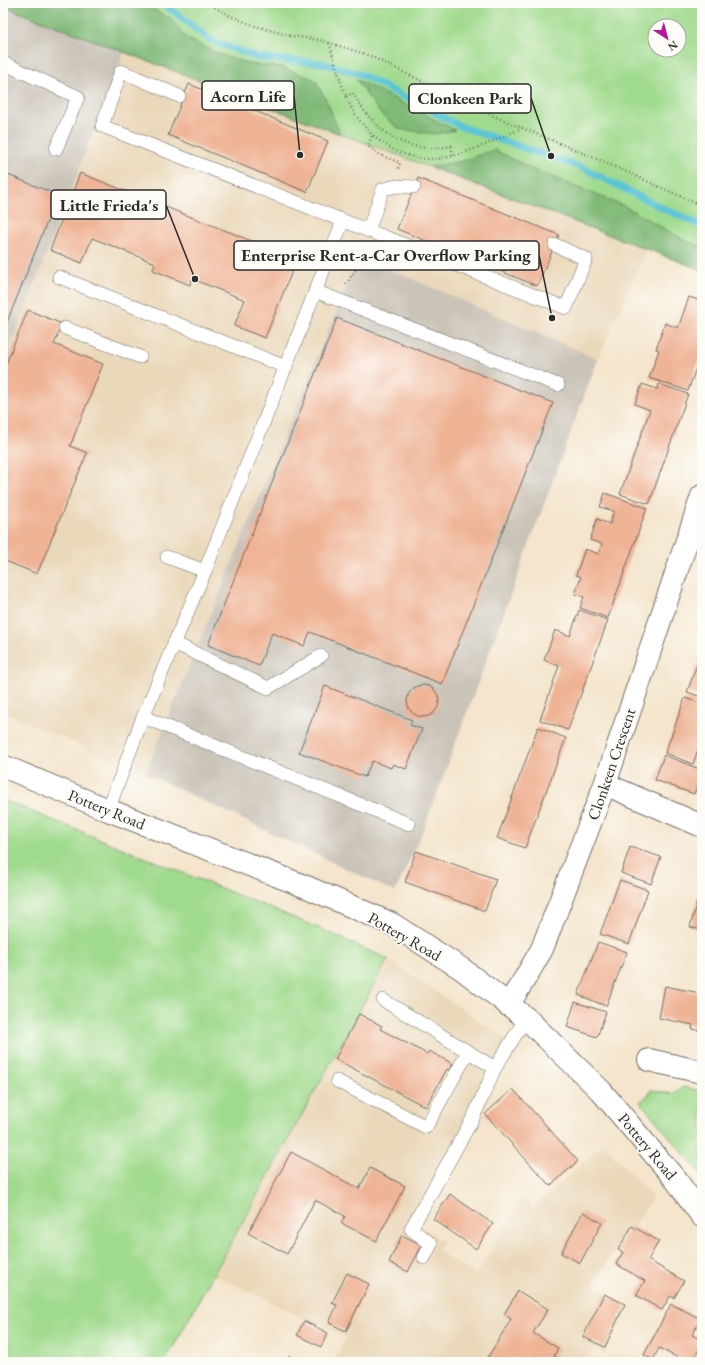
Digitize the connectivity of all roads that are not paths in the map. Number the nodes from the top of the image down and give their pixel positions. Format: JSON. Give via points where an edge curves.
{"nodes":[{"id":1,"x":3,"y":63,"type":"edge"},
{"id":2,"x":179,"y":96,"type":"dead end"},
{"id":3,"x":56,"y":149,"type":"dead end"},
{"id":4,"x":414,"y":187,"type":"dead end"},
{"id":5,"x":343,"y":221,"type":"junction"},
{"id":6,"x":368,"y":231,"type":"junction"},
{"id":7,"x":555,"y":245,"type":"dead end"},
{"id":8,"x":59,"y":277,"type":"dead end"},
{"id":9,"x":315,"y":291,"type":"junction"},
{"id":10,"x":65,"y":328,"type":"dead end"},
{"id":11,"x":140,"y":357,"type":"dead end"},
{"id":12,"x":286,"y":367,"type":"junction"},
{"id":13,"x":558,"y":385,"type":"dead end"},
{"id":14,"x":700,"y":509,"type":"edge"},
{"id":15,"x":167,"y":557,"type":"dead end"},
{"id":16,"x":205,"y":572,"type":"junction"},
{"id":17,"x":174,"y":643,"type":"junction"},
{"id":18,"x":321,"y":656,"type":"dead end"},
{"id":19,"x":143,"y":717,"type":"junction"},
{"id":20,"x":3,"y":766,"type":"edge"},
{"id":21,"x":605,"y":784,"type":"junction"},
{"id":22,"x":108,"y":810,"type":"junction"},
{"id":23,"x":409,"y":824,"type":"dead end"},
{"id":24,"x":702,"y":826,"type":"edge"},
{"id":25,"x":383,"y":1000,"type":"dead end"},
{"id":26,"x":508,"y":1005,"type":"junction"},
{"id":27,"x":526,"y":1018,"type":"junction"},
{"id":28,"x":468,"y":1052,"type":"junction"},
{"id":29,"x":649,"y":1060,"type":"dead end"},
{"id":30,"x":495,"y":1068,"type":"junction"},
{"id":31,"x":702,"y":1072,"type":"edge"},
{"id":32,"x":337,"y":1080,"type":"dead end"},
{"id":33,"x":702,"y":1216,"type":"edge"},
{"id":34,"x":424,"y":1258,"type":"dead end"}],
"edges":[{"from":1,"to":3,"type":"lane","via":[[78,97]]},
{"from":2,"to":5,"type":"lane","via":[[121,72],[102,126]]},
{"from":4,"to":6,"type":"lane","via":[[397,186],[383,189]]},
{"from":5,"to":6,"type":"lane"},
{"from":5,"to":9,"type":"lane"},
{"from":6,"to":7,"type":"lane","via":[[566,308],[586,259]]},
{"from":8,"to":12,"type":"lane"},
{"from":9,"to":12,"type":"lane"},
{"from":9,"to":13,"type":"lane"},
{"from":10,"to":11,"type":"lane"},
{"from":12,"to":16,"type":"lane"},
{"from":14,"to":21,"type":"street","name":"Clonkeen Crescent"},
{"from":15,"to":16,"type":"lane"},
{"from":16,"to":17,"type":"lane"},
{"from":17,"to":18,"type":"lane","via":[[268,688]]},
{"from":17,"to":19,"type":"lane"},
{"from":19,"to":22,"type":"lane"},
{"from":19,"to":23,"type":"lane"},
{"from":20,"to":22,"type":"street","name":"Pottery Road"},
{"from":21,"to":24,"type":"street"},
{"from":21,"to":26,"type":"street","name":"Clonkeen Crescent","via":[[542,948]]},
{"from":22,"to":26,"type":"street","name":"Pottery Road","via":[[309,888],[392,924],[462,969]]},
{"from":25,"to":28,"type":"lane"},
{"from":26,"to":27,"type":"street","name":"Pottery Road"},
{"from":27,"to":30,"type":"lane"},
{"from":27,"to":33,"type":"street","name":"Pottery Road","via":[[601,1091],[676,1180]]},
{"from":28,"to":30,"type":"lane"},
{"from":28,"to":32,"type":"lane","via":[[426,1128]]},
{"from":29,"to":31,"type":"street"},
{"from":30,"to":34,"type":"lane","via":[[473,1118],[411,1229],[431,1244]]}]}
